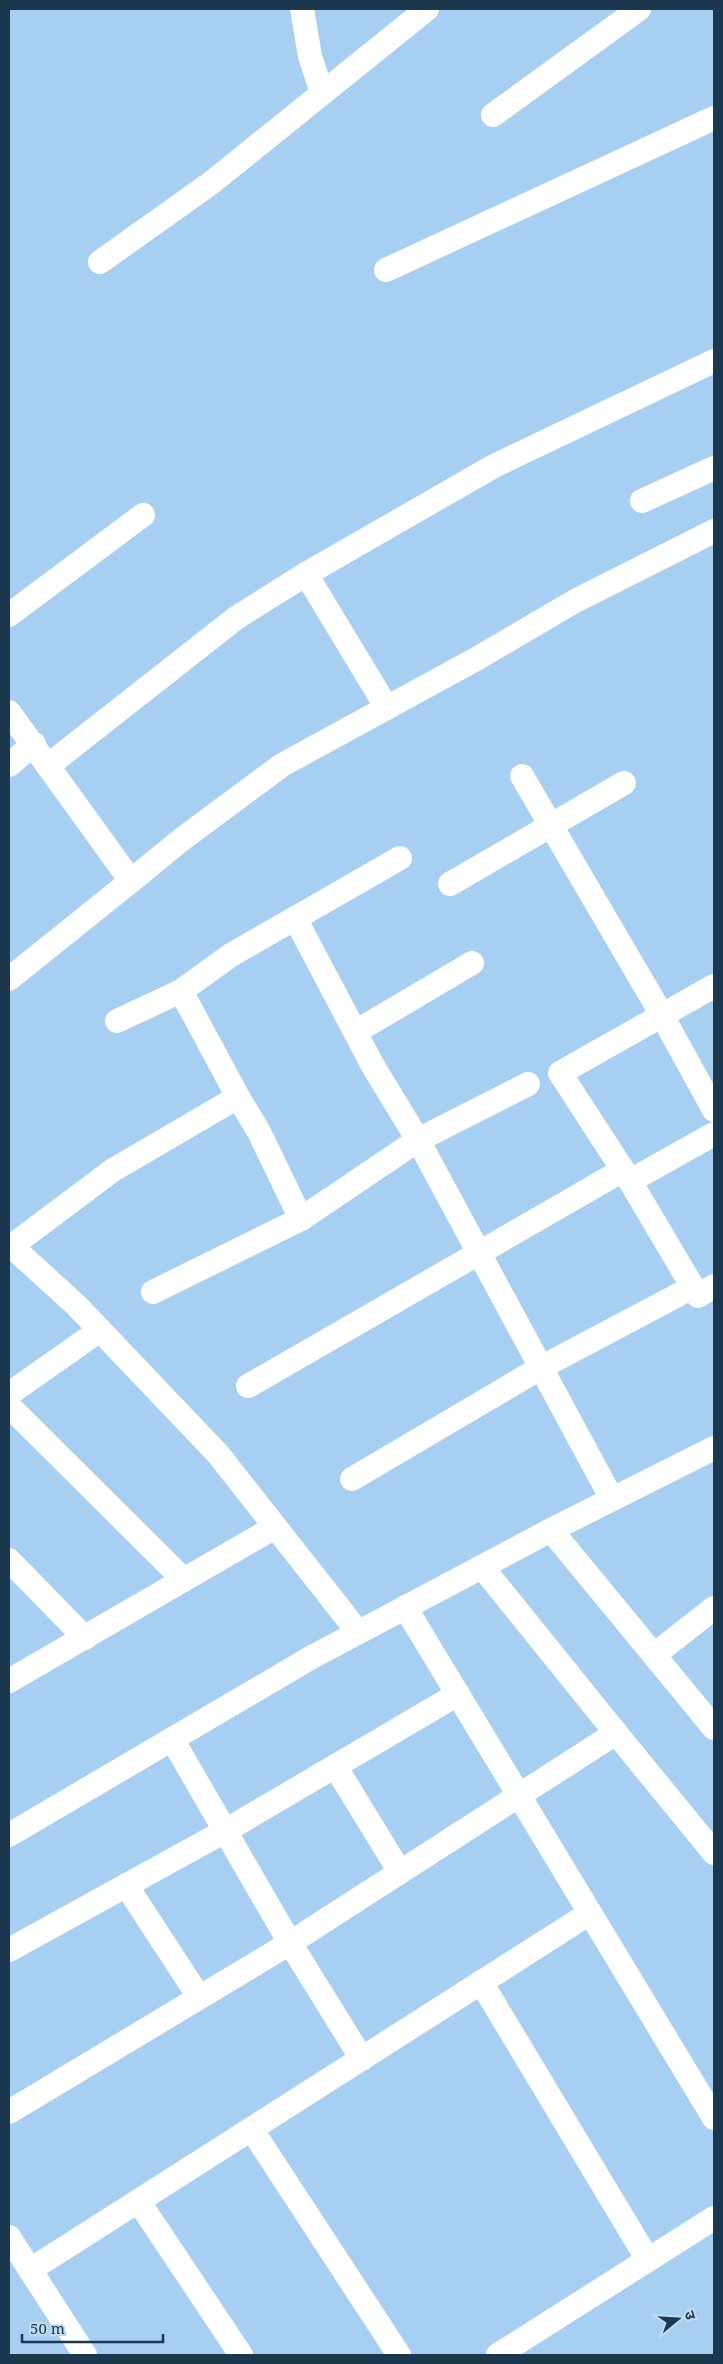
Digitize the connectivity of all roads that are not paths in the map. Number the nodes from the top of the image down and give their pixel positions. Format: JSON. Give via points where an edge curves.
{"nodes":[{"id":1,"x":302,"y":9,"type":"edge"},
{"id":2,"x":427,"y":9,"type":"edge"},
{"id":3,"x":638,"y":9,"type":"edge"},
{"id":4,"x":322,"y":93,"type":"junction"},
{"id":5,"x":493,"y":115,"type":"dead end"},
{"id":6,"x":714,"y":118,"type":"edge"},
{"id":7,"x":100,"y":262,"type":"dead end"},
{"id":8,"x":386,"y":270,"type":"dead end"},
{"id":9,"x":714,"y":361,"type":"edge"},
{"id":10,"x":714,"y":468,"type":"edge"},
{"id":11,"x":642,"y":501,"type":"dead end"},
{"id":12,"x":143,"y":515,"type":"dead end"},
{"id":13,"x":714,"y":531,"type":"edge"},
{"id":14,"x":306,"y":574,"type":"junction"},
{"id":15,"x":9,"y":615,"type":"edge"},
{"id":16,"x":387,"y":708,"type":"junction"},
{"id":17,"x":9,"y":712,"type":"edge"},
{"id":18,"x":34,"y":744,"type":"junction"},
{"id":19,"x":9,"y":764,"type":"edge"},
{"id":20,"x":49,"y":765,"type":"junction"},
{"id":21,"x":522,"y":776,"type":"dead end"},
{"id":22,"x":624,"y":783,"type":"dead end"},
{"id":23,"x":550,"y":824,"type":"junction"},
{"id":24,"x":400,"y":858,"type":"dead end"},
{"id":25,"x":132,"y":881,"type":"junction"},
{"id":26,"x":450,"y":884,"type":"dead end"},
{"id":27,"x":295,"y":918,"type":"junction"},
{"id":28,"x":472,"y":964,"type":"dead end"},
{"id":29,"x":9,"y":979,"type":"edge"},
{"id":30,"x":714,"y":986,"type":"edge"},
{"id":31,"x":181,"y":991,"type":"junction"},
{"id":32,"x":662,"y":1016,"type":"junction"},
{"id":33,"x":117,"y":1021,"type":"dead end"},
{"id":34,"x":356,"y":1031,"type":"junction"},
{"id":35,"x":528,"y":1084,"type":"dead end"},
{"id":36,"x":238,"y":1097,"type":"junction"},
{"id":37,"x":714,"y":1110,"type":"edge"},
{"id":38,"x":714,"y":1134,"type":"edge"},
{"id":39,"x":418,"y":1140,"type":"junction"},
{"id":40,"x":627,"y":1176,"type":"junction"},
{"id":41,"x":301,"y":1219,"type":"junction"},
{"id":42,"x":9,"y":1246,"type":"edge"},
{"id":43,"x":479,"y":1253,"type":"junction"},
{"id":44,"x":704,"y":1287,"type":"edge"},
{"id":45,"x":153,"y":1292,"type":"dead end"},
{"id":46,"x":100,"y":1330,"type":"junction"},
{"id":47,"x":542,"y":1367,"type":"junction"},
{"id":48,"x":248,"y":1386,"type":"dead end"},
{"id":49,"x":9,"y":1394,"type":"edge"},
{"id":50,"x":9,"y":1406,"type":"edge"},
{"id":51,"x":712,"y":1454,"type":"edge"},
{"id":52,"x":352,"y":1479,"type":"dead end"},
{"id":53,"x":612,"y":1499,"type":"junction"},
{"id":54,"x":275,"y":1527,"type":"junction"},
{"id":55,"x":551,"y":1530,"type":"junction"},
{"id":56,"x":9,"y":1560,"type":"edge"},
{"id":57,"x":482,"y":1567,"type":"junction"},
{"id":58,"x":183,"y":1579,"type":"junction"},
{"id":59,"x":405,"y":1607,"type":"junction"},
{"id":60,"x":714,"y":1608,"type":"edge"},
{"id":61,"x":358,"y":1632,"type":"junction"},
{"id":62,"x":85,"y":1638,"type":"junction"},
{"id":63,"x":654,"y":1655,"type":"junction"},
{"id":64,"x":9,"y":1681,"type":"edge"},
{"id":65,"x":458,"y":1694,"type":"junction"},
{"id":66,"x":714,"y":1728,"type":"edge"},
{"id":67,"x":616,"y":1733,"type":"junction"},
{"id":68,"x":172,"y":1739,"type":"junction"},
{"id":69,"x":335,"y":1766,"type":"junction"},
{"id":70,"x":519,"y":1796,"type":"junction"},
{"id":71,"x":225,"y":1831,"type":"junction"},
{"id":72,"x":9,"y":1836,"type":"edge"},
{"id":73,"x":714,"y":1853,"type":"edge"},
{"id":74,"x":400,"y":1872,"type":"junction"},
{"id":75,"x":126,"y":1885,"type":"junction"},
{"id":76,"x":590,"y":1913,"type":"junction"},
{"id":77,"x":290,"y":1943,"type":"junction"},
{"id":78,"x":9,"y":1950,"type":"edge"},
{"id":79,"x":481,"y":1982,"type":"junction"},
{"id":80,"x":200,"y":1997,"type":"junction"},
{"id":81,"x":362,"y":2059,"type":"junction"},
{"id":82,"x":9,"y":2112,"type":"edge"},
{"id":83,"x":714,"y":2118,"type":"edge"},
{"id":84,"x":252,"y":2130,"type":"junction"},
{"id":85,"x":138,"y":2202,"type":"junction"},
{"id":86,"x":714,"y":2218,"type":"edge"},
{"id":87,"x":17,"y":2255,"type":"edge"},
{"id":88,"x":648,"y":2260,"type":"junction"},
{"id":89,"x":85,"y":2355,"type":"edge"},
{"id":90,"x":241,"y":2355,"type":"edge"},
{"id":91,"x":399,"y":2355,"type":"edge"},
{"id":92,"x":498,"y":2355,"type":"edge"}],
"edges":[{"from":1,"to":4,"type":"street","via":[[310,56]]},
{"from":2,"to":4,"type":"street"},
{"from":3,"to":5,"type":"street"},
{"from":4,"to":7,"type":"street","via":[[211,183]]},
{"from":6,"to":8,"type":"street"},
{"from":9,"to":14,"type":"street","via":[[494,466]]},
{"from":10,"to":11,"type":"street"},
{"from":12,"to":15,"type":"street"},
{"from":13,"to":16,"type":"street","via":[[575,601]]},
{"from":14,"to":16,"type":"street"},
{"from":14,"to":20,"type":"street","via":[[236,618]]},
{"from":16,"to":25,"type":"street","via":[[282,765]]},
{"from":17,"to":18,"type":"street"},
{"from":18,"to":19,"type":"street"},
{"from":18,"to":20,"type":"street"},
{"from":20,"to":25,"type":"street"},
{"from":21,"to":23,"type":"street"},
{"from":22,"to":23,"type":"street"},
{"from":23,"to":26,"type":"street"},
{"from":23,"to":32,"type":"street"},
{"from":24,"to":27,"type":"street"},
{"from":25,"to":29,"type":"street"},
{"from":27,"to":31,"type":"street","via":[[231,955]]},
{"from":27,"to":34,"type":"street"},
{"from":28,"to":34,"type":"street"},
{"from":30,"to":32,"type":"street"},
{"from":31,"to":33,"type":"street"},
{"from":31,"to":36,"type":"street"},
{"from":32,"to":37,"type":"street"},
{"from":32,"to":40,"type":"street","via":[[560,1073]]},
{"from":34,"to":39,"type":"street"},
{"from":35,"to":39,"type":"street"},
{"from":36,"to":41,"type":"street","via":[[259,1132]]},
{"from":36,"to":42,"type":"street","via":[[113,1170]]},
{"from":38,"to":40,"type":"street"},
{"from":39,"to":41,"type":"street"},
{"from":39,"to":43,"type":"street"},
{"from":40,"to":43,"type":"street"},
{"from":40,"to":44,"type":"street"},
{"from":41,"to":45,"type":"street"},
{"from":42,"to":46,"type":"street"},
{"from":43,"to":47,"type":"street"},
{"from":43,"to":48,"type":"street"},
{"from":44,"to":47,"type":"street"},
{"from":46,"to":49,"type":"street"},
{"from":46,"to":54,"type":"street","via":[[218,1454]]},
{"from":47,"to":52,"type":"street"},
{"from":47,"to":53,"type":"street"},
{"from":50,"to":58,"type":"street"},
{"from":51,"to":53,"type":"street"},
{"from":53,"to":55,"type":"street"},
{"from":54,"to":58,"type":"street"},
{"from":54,"to":61,"type":"street"},
{"from":55,"to":57,"type":"street"},
{"from":55,"to":63,"type":"street"},
{"from":56,"to":62,"type":"street"},
{"from":57,"to":59,"type":"street"},
{"from":57,"to":67,"type":"street"},
{"from":58,"to":62,"type":"street"},
{"from":59,"to":61,"type":"street"},
{"from":59,"to":65,"type":"street"},
{"from":60,"to":63,"type":"street"},
{"from":61,"to":68,"type":"street"},
{"from":62,"to":64,"type":"street"},
{"from":63,"to":66,"type":"street"},
{"from":65,"to":69,"type":"street"},
{"from":65,"to":70,"type":"street"},
{"from":67,"to":70,"type":"street"},
{"from":67,"to":73,"type":"street"},
{"from":68,"to":71,"type":"street"},
{"from":68,"to":72,"type":"street"},
{"from":69,"to":71,"type":"street"},
{"from":69,"to":74,"type":"street"},
{"from":70,"to":74,"type":"street"},
{"from":70,"to":76,"type":"street"},
{"from":71,"to":75,"type":"street"},
{"from":71,"to":77,"type":"street"},
{"from":74,"to":77,"type":"street"},
{"from":75,"to":78,"type":"street"},
{"from":75,"to":80,"type":"street"},
{"from":76,"to":79,"type":"street"},
{"from":76,"to":83,"type":"street"},
{"from":77,"to":80,"type":"street"},
{"from":77,"to":81,"type":"street"},
{"from":79,"to":81,"type":"street"},
{"from":79,"to":88,"type":"street"},
{"from":80,"to":82,"type":"street"},
{"from":81,"to":84,"type":"street"},
{"from":84,"to":85,"type":"street"},
{"from":84,"to":91,"type":"street"},
{"from":85,"to":87,"type":"street"},
{"from":85,"to":90,"type":"street"},
{"from":86,"to":88,"type":"street"},
{"from":87,"to":89,"type":"street"},
{"from":88,"to":92,"type":"street"}]}
